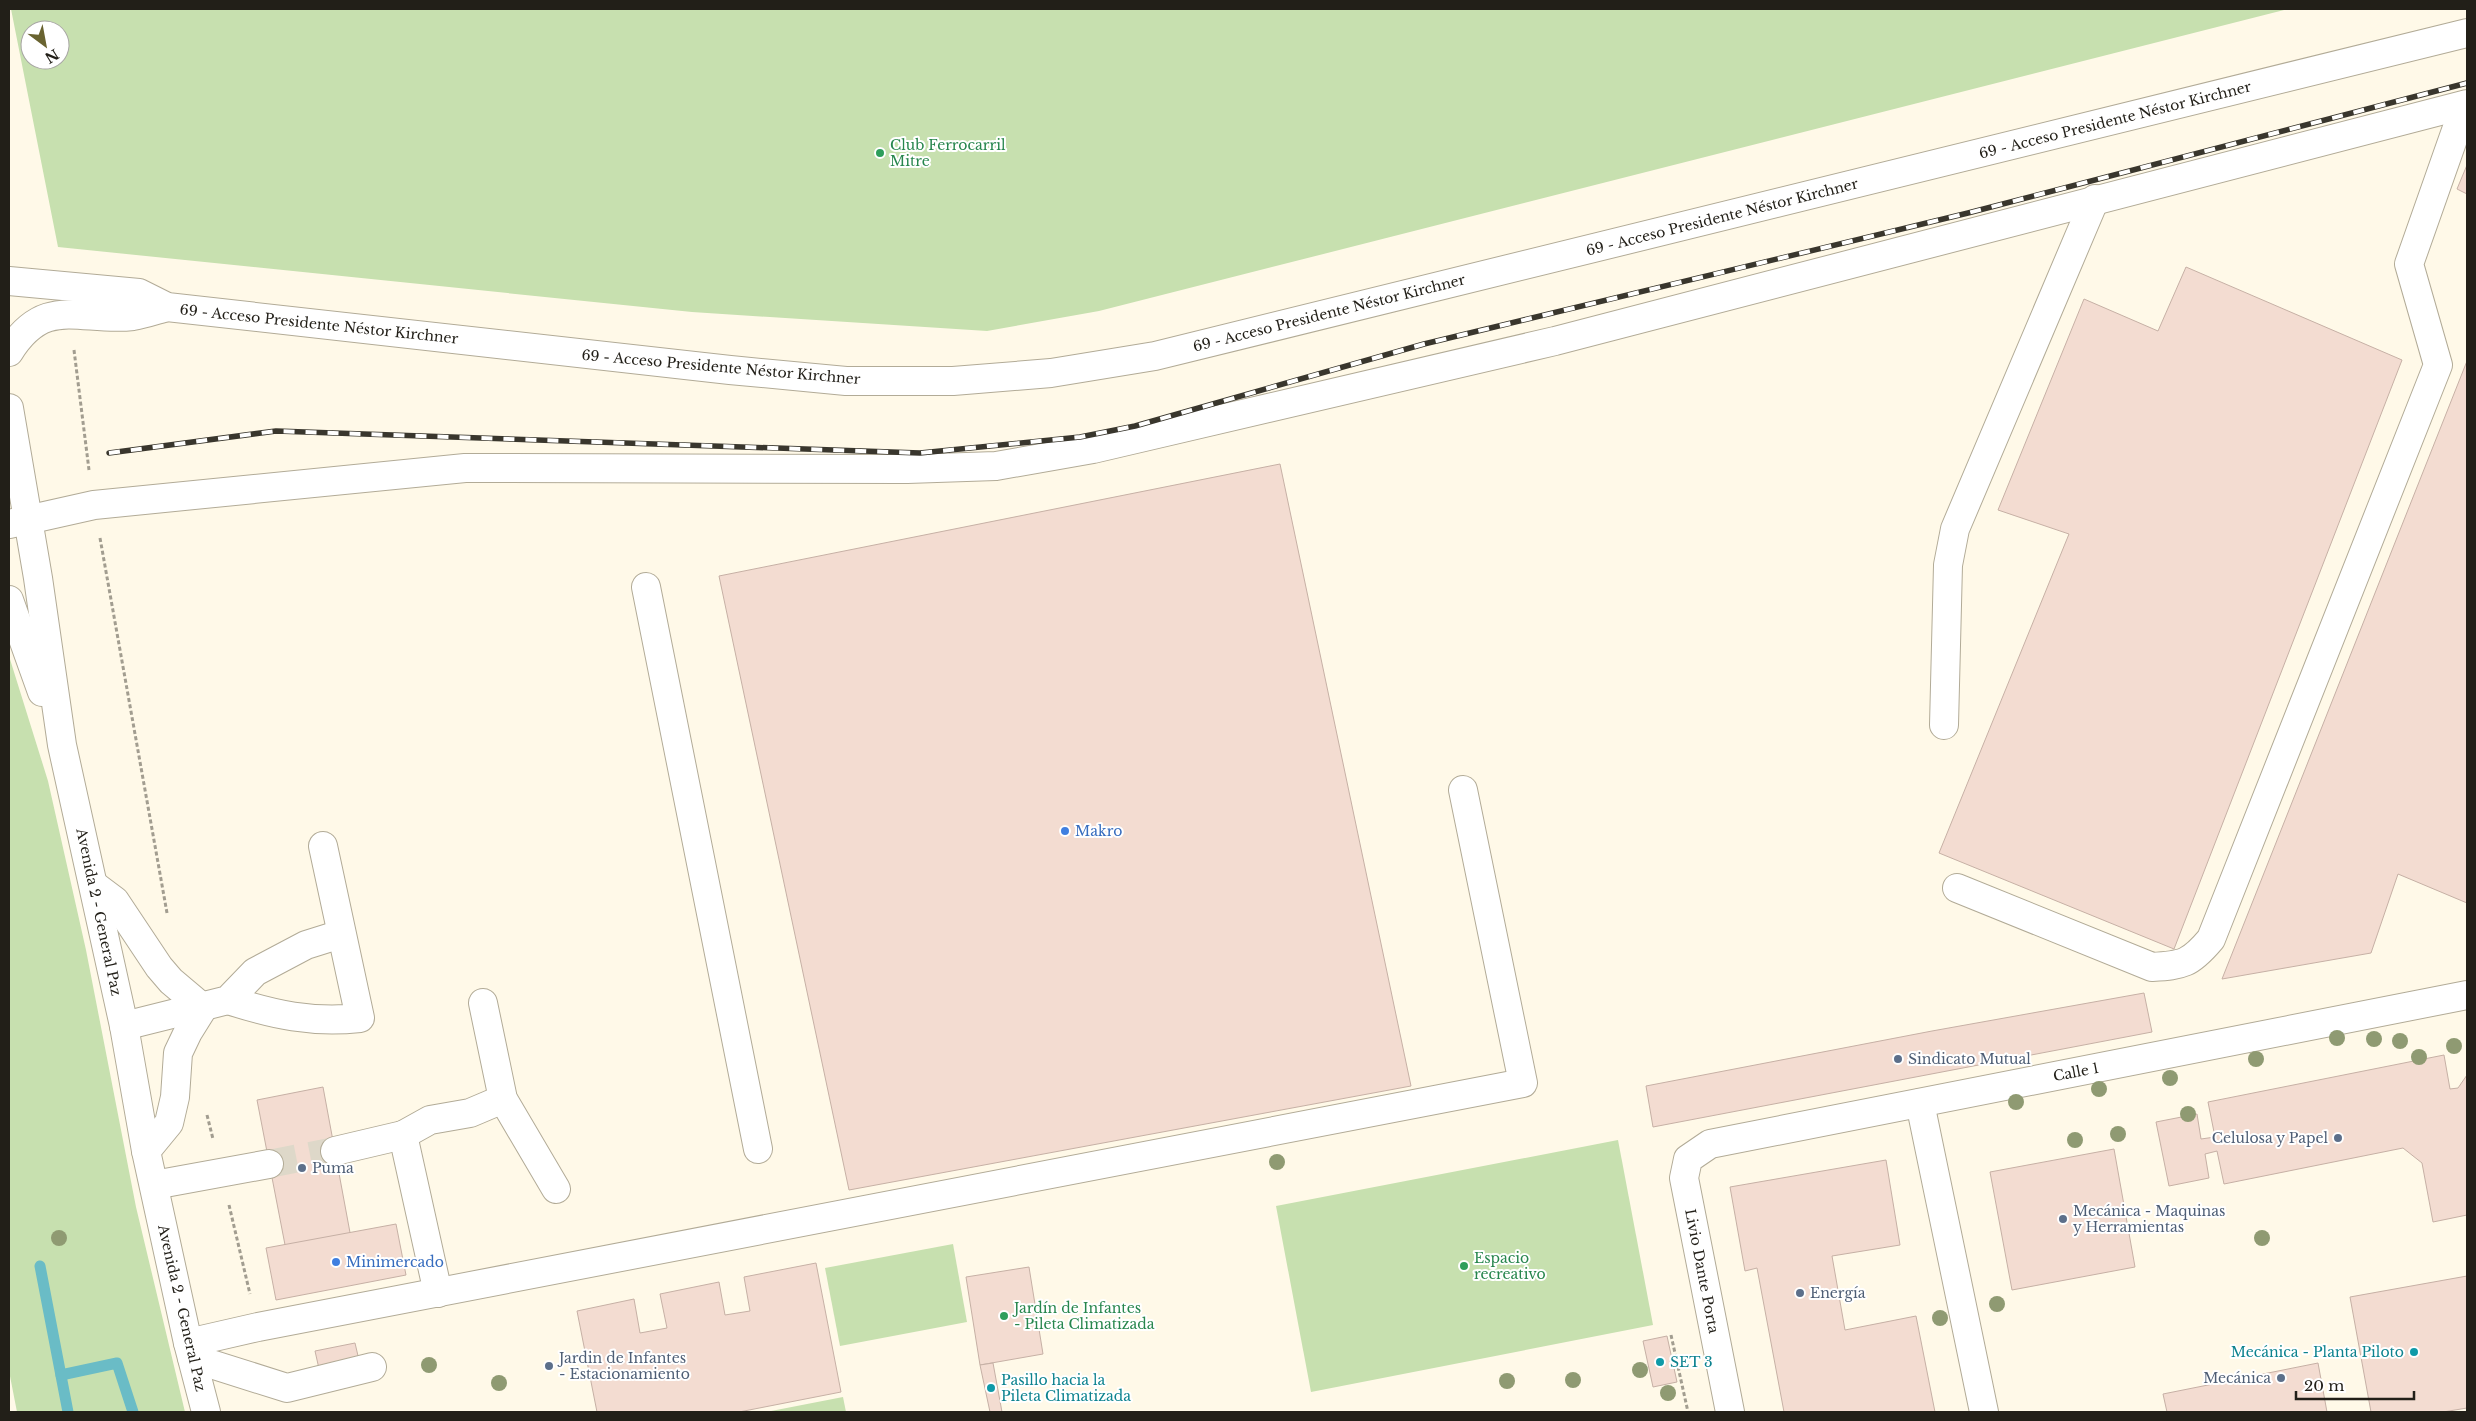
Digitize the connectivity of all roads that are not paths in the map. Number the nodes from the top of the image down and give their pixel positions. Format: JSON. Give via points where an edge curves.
{"nodes":[{"id":1,"x":2467,"y":34,"type":"edge"},
{"id":2,"x":2466,"y":105,"type":"edge"},
{"id":3,"x":2096,"y":199,"type":"junction"},
{"id":4,"x":9,"y":281,"type":"edge"},
{"id":5,"x":167,"y":307,"type":"junction"},
{"id":6,"x":9,"y":352,"type":"edge"},
{"id":7,"x":9,"y":408,"type":"edge"},
{"id":8,"x":18,"y":522,"type":"edge"},
{"id":9,"x":646,"y":587,"type":"dead end"},
{"id":10,"x":9,"y":600,"type":"edge"},
{"id":11,"x":1944,"y":725,"type":"dead end"},
{"id":12,"x":62,"y":745,"type":"junction"},
{"id":13,"x":1464,"y":790,"type":"dead end"},
{"id":14,"x":323,"y":846,"type":"dead end"},
{"id":15,"x":94,"y":886,"type":"junction"},
{"id":16,"x":1957,"y":888,"type":"dead end"},
{"id":17,"x":341,"y":934,"type":"junction"},
{"id":18,"x":2467,"y":995,"type":"edge"},
{"id":19,"x":483,"y":1003,"type":"dead end"},
{"id":20,"x":216,"y":1004,"type":"junction"},
{"id":21,"x":124,"y":1026,"type":"junction"},
{"id":22,"x":503,"y":1099,"type":"junction"},
{"id":23,"x":1920,"y":1103,"type":"junction"},
{"id":24,"x":403,"y":1136,"type":"junction"},
{"id":25,"x":758,"y":1149,"type":"dead end"},
{"id":26,"x":146,"y":1151,"type":"junction"},
{"id":27,"x":335,"y":1151,"type":"tunnel mouth"},
{"id":28,"x":1688,"y":1159,"type":"joint"},
{"id":29,"x":269,"y":1164,"type":"tunnel mouth"},
{"id":30,"x":154,"y":1185,"type":"junction"},
{"id":31,"x":556,"y":1189,"type":"dead end"},
{"id":32,"x":438,"y":1293,"type":"junction"},
{"id":33,"x":190,"y":1351,"type":"junction"},
{"id":34,"x":372,"y":1367,"type":"dead end"},
{"id":35,"x":206,"y":1412,"type":"edge"},
{"id":36,"x":1730,"y":1412,"type":"edge"},
{"id":37,"x":1984,"y":1412,"type":"edge"}],
"edges":[{"from":1,"to":5,"type":"street","name":"69 - Acceso Presidente Néstor Kirchner","via":[[1155,356],[1051,373],[953,381],[846,380]]},
{"from":2,"to":3,"type":"street"},
{"from":2,"to":16,"type":"street","via":[[2409,264],[2438,365],[2211,939],[2199,954],[2181,965],[2152,967]]},
{"from":3,"to":8,"type":"street","via":[[1554,341],[1093,450],[996,466],[907,469],[465,468],[94,505]]},
{"from":3,"to":11,"type":"street","via":[[1955,529],[1948,566]]},
{"from":4,"to":5,"type":"street","name":"69 - Acceso Presidente Néstor Kirchner","via":[[139,293]]},
{"from":5,"to":6,"type":"street","name":"69 - Acceso Presidente Néstor Kirchner","via":[[133,316],[69,313],[49,316],[33,324]]},
{"from":7,"to":8,"type":"street","name":"Avenida 2 - General Paz"},
{"from":8,"to":12,"type":"street","name":"Avenida 2 - General Paz"},
{"from":9,"to":25,"type":"street"},
{"from":10,"to":12,"type":"street"},
{"from":12,"to":15,"type":"street","name":"Avenida 2 - General Paz"},
{"from":13,"to":32,"type":"street","via":[[1523,1082]]},
{"from":14,"to":17,"type":"street"},
{"from":15,"to":20,"type":"street","via":[[115,901],[165,974]]},
{"from":15,"to":21,"type":"street","name":"Avenida 2 - General Paz"},
{"from":17,"to":20,"type":"street","via":[[306,945],[255,972]]},
{"from":17,"to":20,"type":"street","via":[[360,1018],[327,1022]]},
{"from":18,"to":23,"type":"street","name":"Calle 1"},
{"from":19,"to":22,"type":"street"},
{"from":20,"to":21,"type":"street"},
{"from":20,"to":26,"type":"street","via":[[188,1032],[178,1053],[175,1097],[169,1123]]},
{"from":21,"to":26,"type":"street","name":"Avenida 2 - General Paz"},
{"from":22,"to":24,"type":"street","via":[[470,1113],[430,1120]]},
{"from":22,"to":31,"type":"street"},
{"from":23,"to":28,"type":"street","name":"Calle 1","via":[[1710,1144]]},
{"from":23,"to":37,"type":"street"},
{"from":24,"to":27,"type":"street"},
{"from":24,"to":32,"type":"street"},
{"from":26,"to":30,"type":"street","name":"Avenida 2 - General Paz"},
{"from":28,"to":36,"type":"street","name":"Livio Dante Porta","via":[[1684,1178]]},
{"from":29,"to":30,"type":"street"},
{"from":30,"to":33,"type":"street","name":"Avenida 2 - General Paz"},
{"from":32,"to":33,"type":"street","via":[[258,1327]]},
{"from":33,"to":34,"type":"street","via":[[287,1388]]},
{"from":33,"to":35,"type":"street","name":"Avenida 2 - General Paz"}]}
